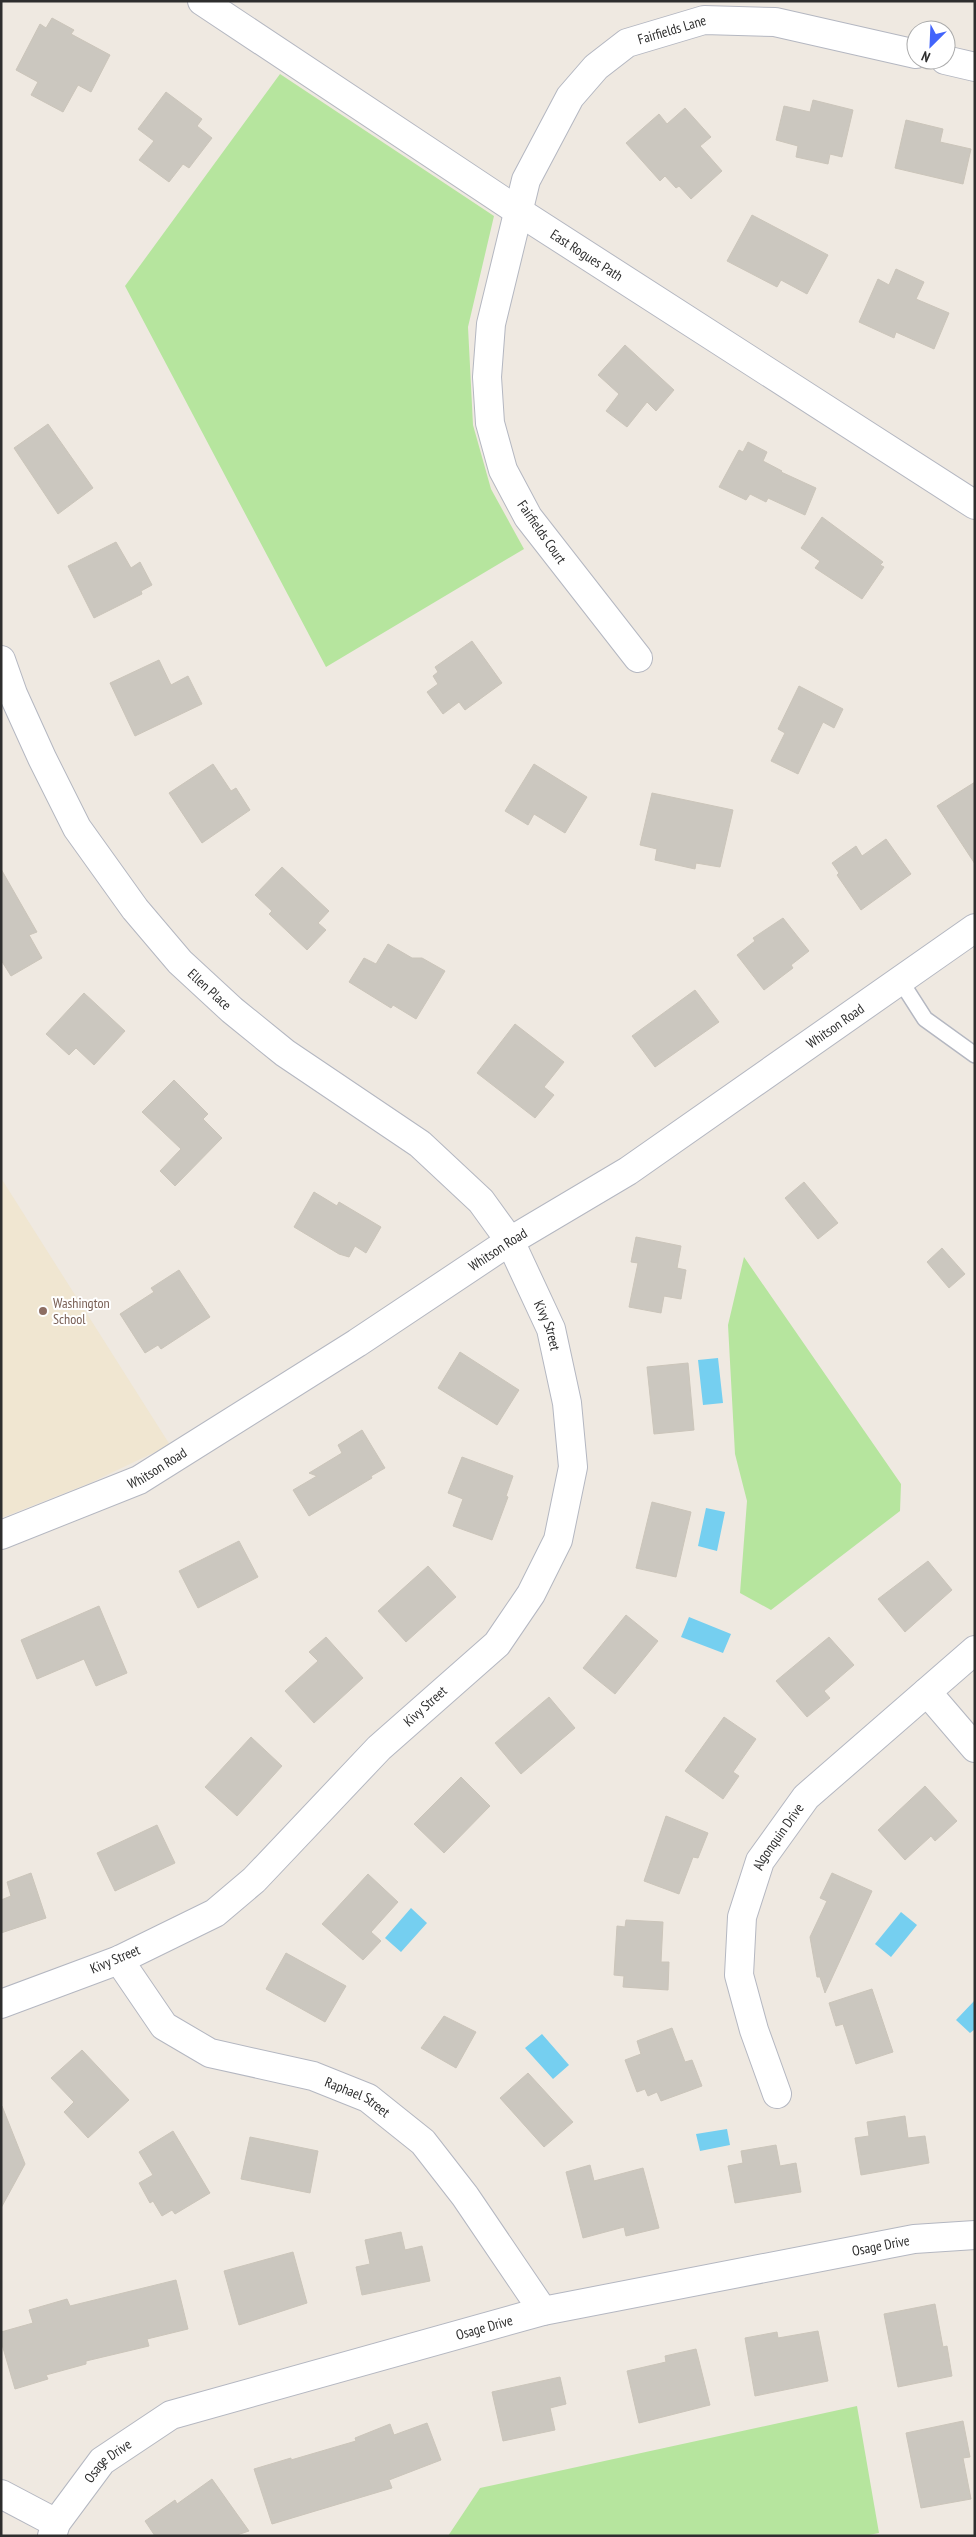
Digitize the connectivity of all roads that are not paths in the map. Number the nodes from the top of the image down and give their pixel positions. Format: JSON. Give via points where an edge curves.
{"nodes":[{"id":1,"x":202,"y":1,"type":"edge"},
{"id":2,"x":906,"y":52,"type":"edge"},
{"id":3,"x":956,"y":63,"type":"edge"},
{"id":4,"x":975,"y":67,"type":"edge"},
{"id":5,"x":518,"y":211,"type":"junction"},
{"id":6,"x":975,"y":505,"type":"edge"},
{"id":7,"x":638,"y":658,"type":"dead end"},
{"id":8,"x":1,"y":660,"type":"edge"},
{"id":9,"x":975,"y":928,"type":"edge"},
{"id":10,"x":900,"y":980,"type":"junction"},
{"id":11,"x":975,"y":1055,"type":"edge"},
{"id":12,"x":510,"y":1241,"type":"junction"},
{"id":13,"x":1,"y":1535,"type":"edge"},
{"id":14,"x":975,"y":1650,"type":"edge"},
{"id":15,"x":927,"y":1692,"type":"junction"},
{"id":16,"x":975,"y":1748,"type":"edge"},
{"id":17,"x":119,"y":1960,"type":"junction"},
{"id":18,"x":1,"y":2004,"type":"edge"},
{"id":19,"x":777,"y":2094,"type":"dead end"},
{"id":20,"x":975,"y":2235,"type":"edge"},
{"id":21,"x":542,"y":2311,"type":"junction"},
{"id":22,"x":1,"y":2494,"type":"edge"},
{"id":23,"x":54,"y":2529,"type":"edge"}],
"edges":[{"from":1,"to":5,"type":"street","name":"East Rogues Path"},
{"from":2,"to":5,"type":"street","name":"Fairfields Lane","via":[[775,22],[704,20],[627,44],[596,67],[570,97],[526,180]]},
{"from":3,"to":4,"type":"street"},
{"from":5,"to":6,"type":"street","name":"East Rogues Path"},
{"from":5,"to":7,"type":"street","name":"Fairfields Court","via":[[491,324],[487,377],[490,422],[503,470],[528,516]]},
{"from":8,"to":12,"type":"street","name":"Ellen Place","via":[[13,694],[77,828],[136,909],[180,962],[284,1052],[420,1144],[481,1200]]},
{"from":9,"to":10,"type":"street","name":"Whitson Road"},
{"from":10,"to":11,"type":"lane","via":[[925,1018]]},
{"from":10,"to":12,"type":"street","name":"Whitson Road","via":[[628,1171]]},
{"from":12,"to":13,"type":"street","name":"Whitson Road","via":[[357,1343],[139,1480]]},
{"from":12,"to":17,"type":"street","name":"Kivy Street","via":[[551,1329],[567,1403],[572,1468],[558,1540],[531,1594],[497,1644],[379,1748],[254,1880],[215,1914]]},
{"from":14,"to":15,"type":"street","name":"Algonquin Drive"},
{"from":15,"to":16,"type":"street"},
{"from":15,"to":19,"type":"street","name":"Algonquin Drive","via":[[806,1797],[760,1861],[742,1917],[739,1975]]},
{"from":17,"to":18,"type":"street","name":"Kivy Street"},
{"from":17,"to":21,"type":"street","name":"Raphael Street","via":[[164,2026],[210,2053],[313,2076],[368,2098],[423,2142],[465,2196]]},
{"from":20,"to":21,"type":"street","name":"Osage Drive","via":[[914,2240]]},
{"from":21,"to":23,"type":"street","name":"Osage Drive","via":[[171,2415],[102,2461]]},
{"from":22,"to":23,"type":"street"}]}
